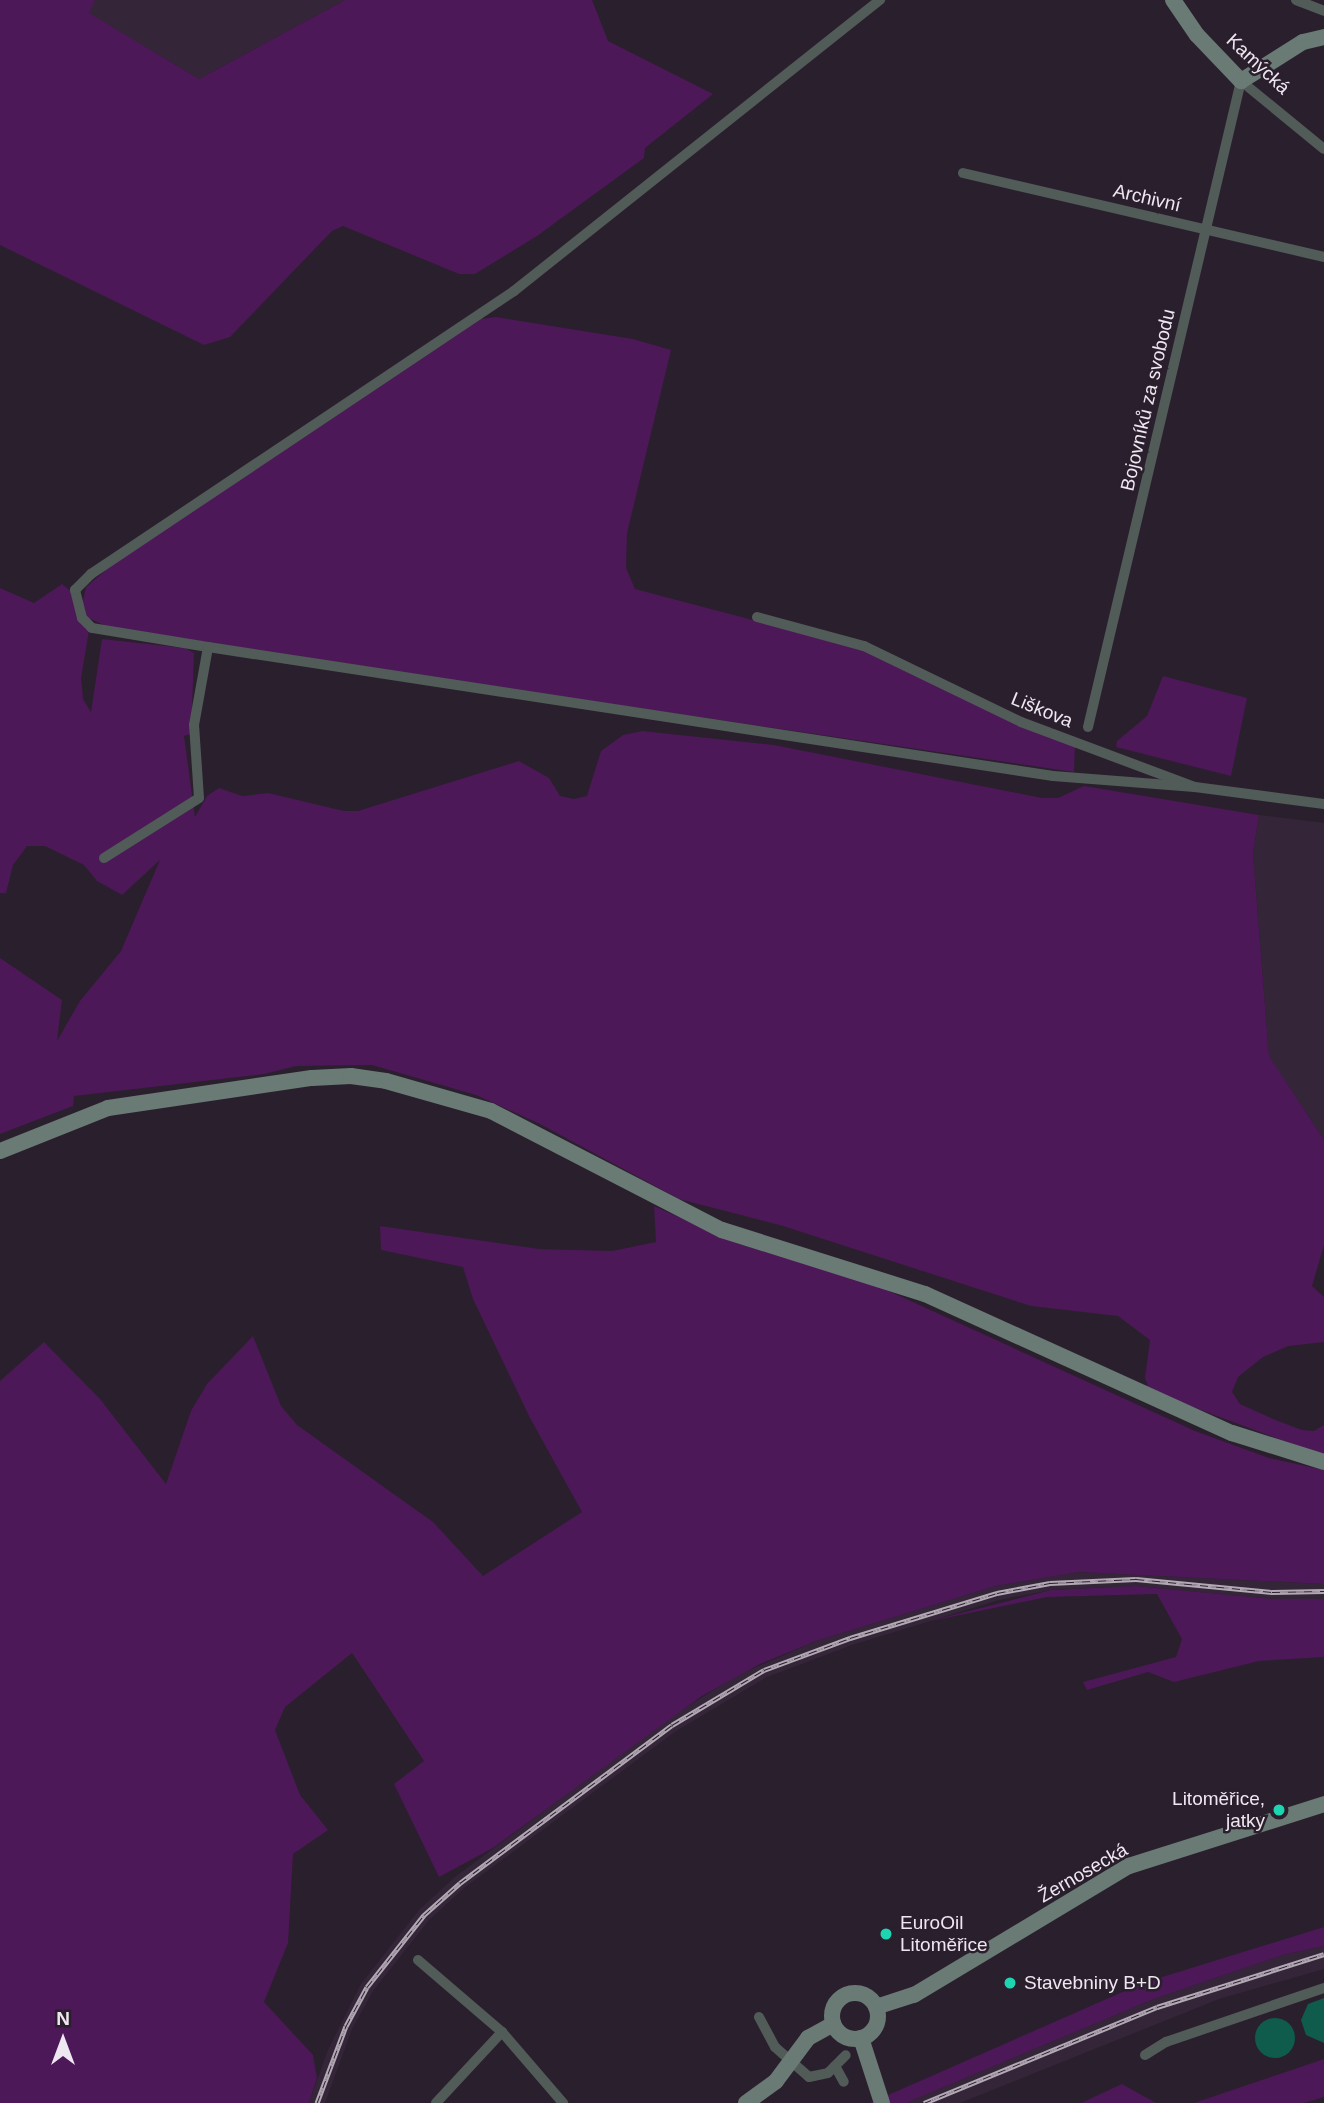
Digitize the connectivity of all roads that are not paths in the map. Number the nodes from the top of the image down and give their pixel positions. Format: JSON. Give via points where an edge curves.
{"nodes":[{"id":1,"x":880,"y":0,"type":"edge"},
{"id":2,"x":1173,"y":0,"type":"edge"},
{"id":3,"x":1296,"y":0,"type":"edge"},
{"id":4,"x":1324,"y":11,"type":"edge"},
{"id":5,"x":1324,"y":37,"type":"edge"},
{"id":6,"x":1241,"y":81,"type":"junction"},
{"id":7,"x":1324,"y":149,"type":"edge"},
{"id":8,"x":963,"y":173,"type":"dead end"},
{"id":9,"x":1206,"y":230,"type":"junction"},
{"id":10,"x":1324,"y":257,"type":"edge"},
{"id":11,"x":757,"y":617,"type":"dead end"},
{"id":12,"x":208,"y":647,"type":"junction"},
{"id":13,"x":1088,"y":727,"type":"dead end"},
{"id":14,"x":1195,"y":787,"type":"junction"},
{"id":15,"x":1324,"y":804,"type":"edge"},
{"id":16,"x":104,"y":858,"type":"dead end"},
{"id":17,"x":0,"y":1151,"type":"edge"},
{"id":18,"x":1324,"y":1462,"type":"edge"},
{"id":19,"x":1324,"y":1804,"type":"edge"},
{"id":20,"x":418,"y":1961,"type":"dead end"},
{"id":21,"x":1324,"y":1989,"type":"edge"},
{"id":22,"x":876,"y":2007,"type":"junction"},
{"id":23,"x":760,"y":2017,"type":"dead end"},
{"id":24,"x":833,"y":2024,"type":"junction"},
{"id":25,"x":502,"y":2032,"type":"junction"},
{"id":26,"x":861,"y":2038,"type":"junction"},
{"id":27,"x":846,"y":2055,"type":"dead end"},
{"id":28,"x":1145,"y":2055,"type":"dead end"},
{"id":29,"x":788,"y":2061,"type":"junction"},
{"id":30,"x":835,"y":2066,"type":"junction"},
{"id":31,"x":844,"y":2082,"type":"dead end"},
{"id":32,"x":879,"y":2096,"type":"edge"},
{"id":33,"x":436,"y":2103,"type":"edge"},
{"id":34,"x":563,"y":2103,"type":"edge"},
{"id":35,"x":746,"y":2103,"type":"edge"}],
"edges":[{"from":1,"to":12,"type":"street","via":[[514,292],[91,574],[75,590],[82,618],[92,628]]},
{"from":2,"to":6,"type":"street","name":"Kamýcká","via":[[1197,35]]},
{"from":3,"to":4,"type":"street"},
{"from":5,"to":6,"type":"street","via":[[1303,42]]},
{"from":6,"to":7,"type":"street","name":"Kamýcká"},
{"from":6,"to":9,"type":"street","name":"Bojovníků za svobodu"},
{"from":8,"to":9,"type":"street","name":"Archivní"},
{"from":9,"to":10,"type":"street","name":"Archivní"},
{"from":9,"to":13,"type":"street","name":"Bojovníků za svobodu"},
{"from":11,"to":14,"type":"street","name":"Liškova","via":[[864,646],[1020,722]]},
{"from":12,"to":14,"type":"street","via":[[1053,776]]},
{"from":12,"to":16,"type":"street","via":[[194,726],[199,798]]},
{"from":14,"to":15,"type":"street","name":"Liškova"},
{"from":17,"to":18,"type":"street","via":[[108,1108],[275,1082],[351,1076],[437,1093],[491,1111],[722,1230],[890,1280],[1232,1433]]},
{"from":19,"to":22,"type":"street","name":"Žernosecká","via":[[1129,1866],[914,1996]]},
{"from":20,"to":25,"type":"street"},
{"from":21,"to":28,"type":"street","via":[[1166,2042]]},
{"from":22,"to":24,"type":"street","via":[[858,1994],[843,1996],[833,2008]]},
{"from":22,"to":26,"type":"street","via":[[873,2029]]},
{"from":23,"to":29,"type":"street"},
{"from":24,"to":26,"type":"street","via":[[844,2036]]},
{"from":24,"to":29,"type":"street","via":[[808,2038]]},
{"from":25,"to":33,"type":"street"},
{"from":25,"to":34,"type":"street"},
{"from":26,"to":32,"type":"street"},
{"from":27,"to":30,"type":"street"},
{"from":29,"to":30,"type":"street","via":[[808,2077],[828,2073]]},
{"from":29,"to":35,"type":"street","via":[[776,2081]]},
{"from":30,"to":31,"type":"street"}]}
